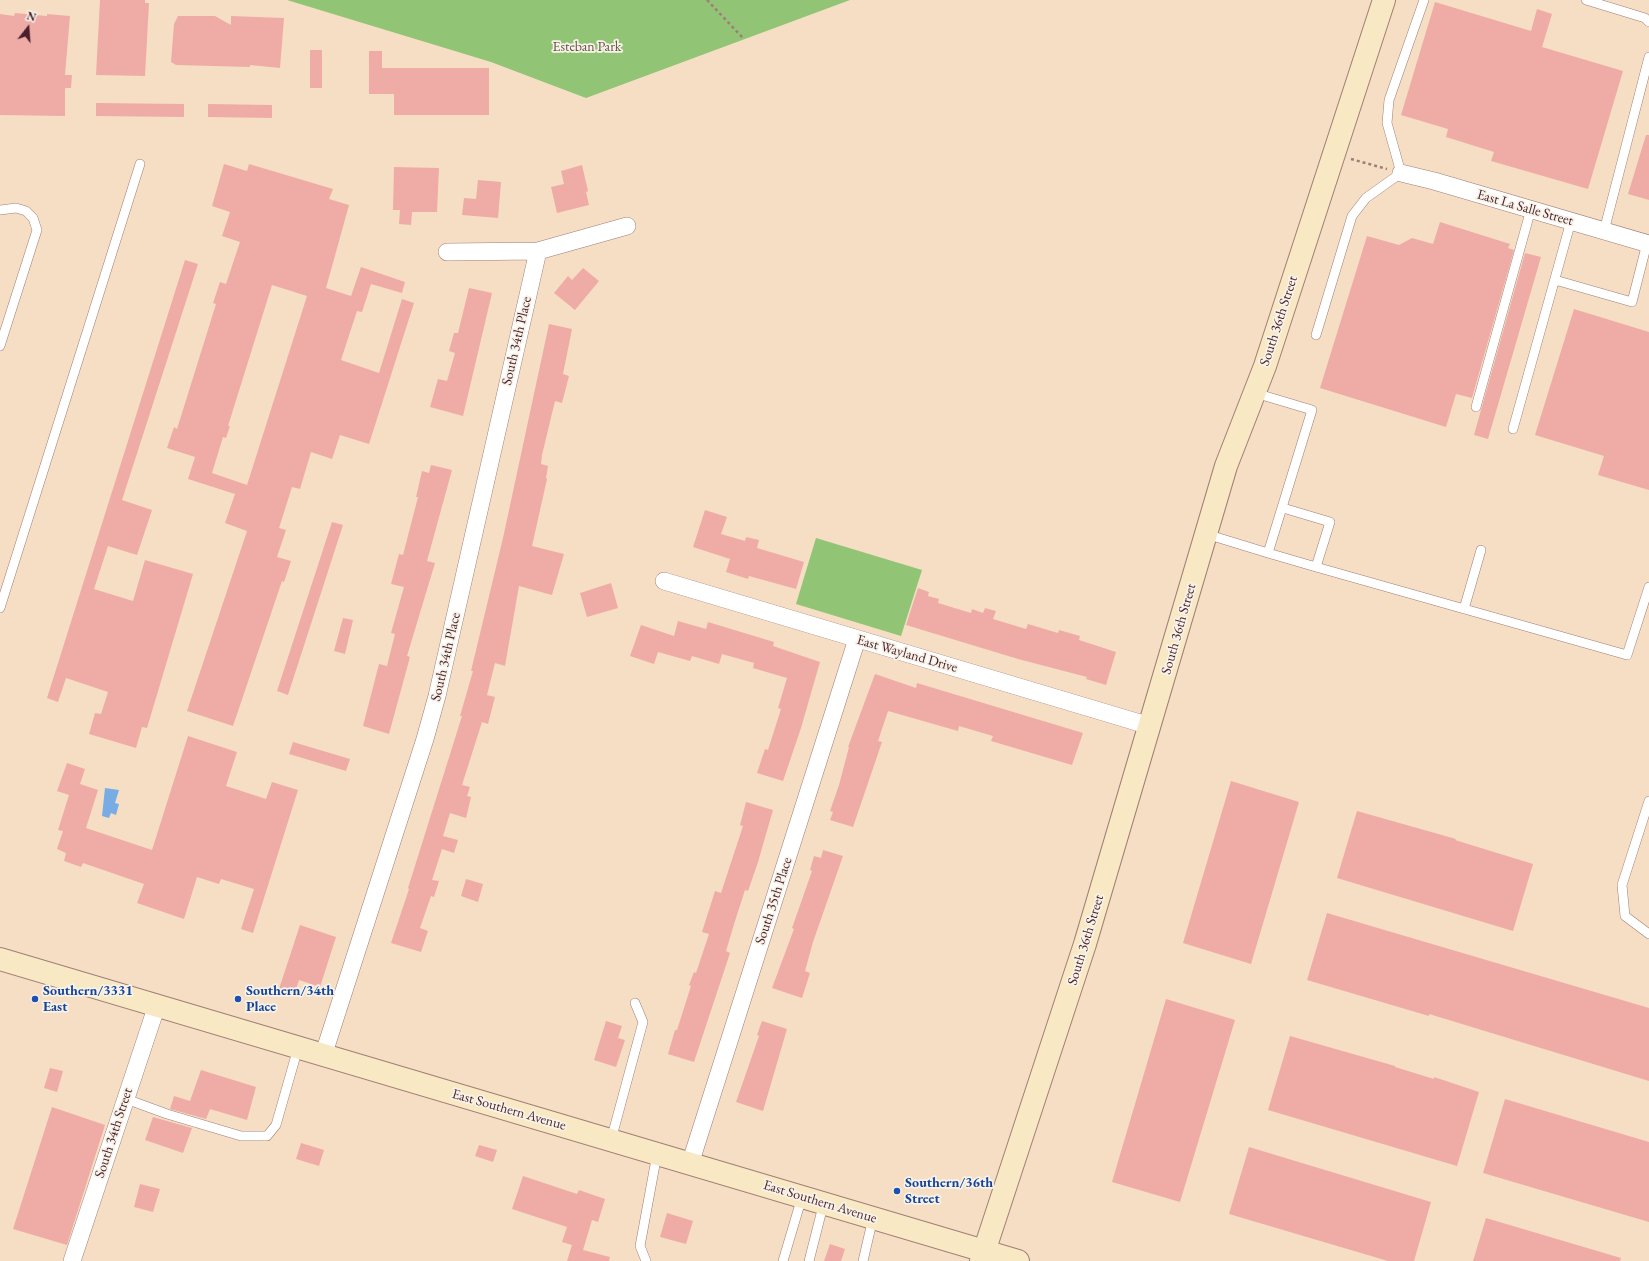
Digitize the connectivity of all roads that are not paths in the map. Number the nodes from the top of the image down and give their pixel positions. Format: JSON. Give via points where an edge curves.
{"nodes":[{"id":1,"x":1384,"y":0,"type":"edge"},
{"id":2,"x":1424,"y":0,"type":"edge"},
{"id":3,"x":1586,"y":0,"type":"edge"},
{"id":4,"x":1649,"y":22,"type":"edge"},
{"id":5,"x":1649,"y":57,"type":"edge"},
{"id":6,"x":140,"y":164,"type":"dead end"},
{"id":7,"x":1401,"y":173,"type":"junction"},
{"id":8,"x":0,"y":210,"type":"edge"},
{"id":9,"x":1531,"y":210,"type":"junction"},
{"id":10,"x":1572,"y":221,"type":"junction"},
{"id":11,"x":626,"y":226,"type":"dead end"},
{"id":12,"x":1604,"y":231,"type":"junction"},
{"id":13,"x":1648,"y":244,"type":"edge"},
{"id":14,"x":538,"y":251,"type":"junction"},
{"id":15,"x":447,"y":252,"type":"dead end"},
{"id":16,"x":1555,"y":280,"type":"junction"},
{"id":17,"x":1316,"y":335,"type":"dead end"},
{"id":18,"x":0,"y":346,"type":"edge"},
{"id":19,"x":1254,"y":392,"type":"junction"},
{"id":20,"x":1476,"y":407,"type":"dead end"},
{"id":21,"x":1513,"y":429,"type":"dead end"},
{"id":22,"x":1283,"y":508,"type":"junction"},
{"id":23,"x":1206,"y":534,"type":"junction"},
{"id":24,"x":1481,"y":550,"type":"dead end"},
{"id":25,"x":1268,"y":553,"type":"junction"},
{"id":26,"x":1316,"y":567,"type":"junction"},
{"id":27,"x":664,"y":581,"type":"dead end"},
{"id":28,"x":1649,"y":587,"type":"edge"},
{"id":29,"x":0,"y":608,"type":"edge"},
{"id":30,"x":1464,"y":609,"type":"junction"},
{"id":31,"x":857,"y":639,"type":"junction"},
{"id":32,"x":1150,"y":726,"type":"junction"},
{"id":33,"x":1649,"y":801,"type":"edge"},
{"id":34,"x":1649,"y":934,"type":"edge"},
{"id":35,"x":0,"y":959,"type":"edge"},
{"id":36,"x":635,"y":1003,"type":"dead end"},
{"id":37,"x":157,"y":1005,"type":"junction"},
{"id":38,"x":298,"y":1048,"type":"junction"},
{"id":39,"x":324,"y":1056,"type":"junction"},
{"id":40,"x":126,"y":1099,"type":"junction"},
{"id":41,"x":612,"y":1140,"type":"junction"},
{"id":42,"x":657,"y":1154,"type":"junction"},
{"id":43,"x":690,"y":1164,"type":"junction"},
{"id":44,"x":803,"y":1196,"type":"junction"},
{"id":45,"x":824,"y":1202,"type":"junction"},
{"id":46,"x":873,"y":1217,"type":"junction"},
{"id":47,"x":983,"y":1256,"type":"edge"},
{"id":48,"x":72,"y":1261,"type":"edge"},
{"id":49,"x":646,"y":1261,"type":"edge"},
{"id":50,"x":783,"y":1261,"type":"edge"},
{"id":51,"x":809,"y":1261,"type":"edge"},
{"id":52,"x":863,"y":1261,"type":"edge"},
{"id":53,"x":1018,"y":1261,"type":"edge"}],
"edges":[{"from":1,"to":19,"type":"street","name":"South 36th Street"},
{"from":2,"to":7,"type":"lane","via":[[1389,100],[1387,123]]},
{"from":3,"to":4,"type":"lane","via":[[1645,18]]},
{"from":5,"to":12,"type":"lane"},
{"from":6,"to":29,"type":"lane"},
{"from":7,"to":9,"type":"street","name":"East La Salle Street"},
{"from":7,"to":17,"type":"lane","via":[[1366,198],[1352,216]]},
{"from":8,"to":18,"type":"lane","via":[[16,208],[26,211],[33,218],[37,230]]},
{"from":9,"to":10,"type":"street","name":"East La Salle Street"},
{"from":9,"to":20,"type":"lane"},
{"from":10,"to":12,"type":"street","name":"East La Salle Street"},
{"from":10,"to":16,"type":"lane"},
{"from":11,"to":14,"type":"street"},
{"from":12,"to":13,"type":"street","name":"East La Salle Street"},
{"from":13,"to":16,"type":"lane","via":[[1632,302]]},
{"from":14,"to":15,"type":"street"},
{"from":14,"to":39,"type":"street","name":"South 34th Place","via":[[437,696]]},
{"from":16,"to":21,"type":"lane"},
{"from":19,"to":22,"type":"lane","via":[[1312,410]]},
{"from":19,"to":23,"type":"street","name":"South 36th Street","via":[[1226,466]]},
{"from":22,"to":25,"type":"lane"},
{"from":22,"to":26,"type":"lane","via":[[1330,522]]},
{"from":23,"to":25,"type":"lane"},
{"from":23,"to":32,"type":"street","name":"South 36th Street"},
{"from":24,"to":30,"type":"lane"},
{"from":25,"to":26,"type":"lane"},
{"from":26,"to":30,"type":"lane"},
{"from":27,"to":31,"type":"street","name":"East Wayland Drive"},
{"from":28,"to":30,"type":"lane","via":[[1627,655]]},
{"from":31,"to":32,"type":"street","name":"East Wayland Drive"},
{"from":31,"to":43,"type":"street","name":"South 35th Place"},
{"from":32,"to":47,"type":"street","name":"South 36th Street","via":[[1085,944]]},
{"from":33,"to":34,"type":"lane","via":[[1622,885],[1625,916]]},
{"from":35,"to":37,"type":"street","name":"East Southern Avenue"},
{"from":36,"to":41,"type":"lane","via":[[643,1022]]},
{"from":37,"to":38,"type":"street","name":"East Southern Avenue"},
{"from":37,"to":40,"type":"street","name":"South 34th Street"},
{"from":38,"to":39,"type":"street","name":"East Southern Avenue"},
{"from":38,"to":40,"type":"lane","via":[[276,1125],[267,1136],[240,1136]]},
{"from":39,"to":41,"type":"street","name":"East Southern Avenue"},
{"from":40,"to":48,"type":"street","name":"South 34th Street"},
{"from":41,"to":42,"type":"street","name":"East Southern Avenue"},
{"from":42,"to":43,"type":"street","name":"East Southern Avenue"},
{"from":42,"to":49,"type":"lane","via":[[640,1246]]},
{"from":43,"to":44,"type":"street","name":"East Southern Avenue"},
{"from":44,"to":45,"type":"street","name":"East Southern Avenue"},
{"from":44,"to":50,"type":"lane"},
{"from":45,"to":46,"type":"street","name":"East Southern Avenue"},
{"from":45,"to":51,"type":"lane"},
{"from":46,"to":47,"type":"street","name":"East Southern Avenue"},
{"from":46,"to":52,"type":"lane"},
{"from":47,"to":53,"type":"street","name":"East Southern Avenue"}]}
